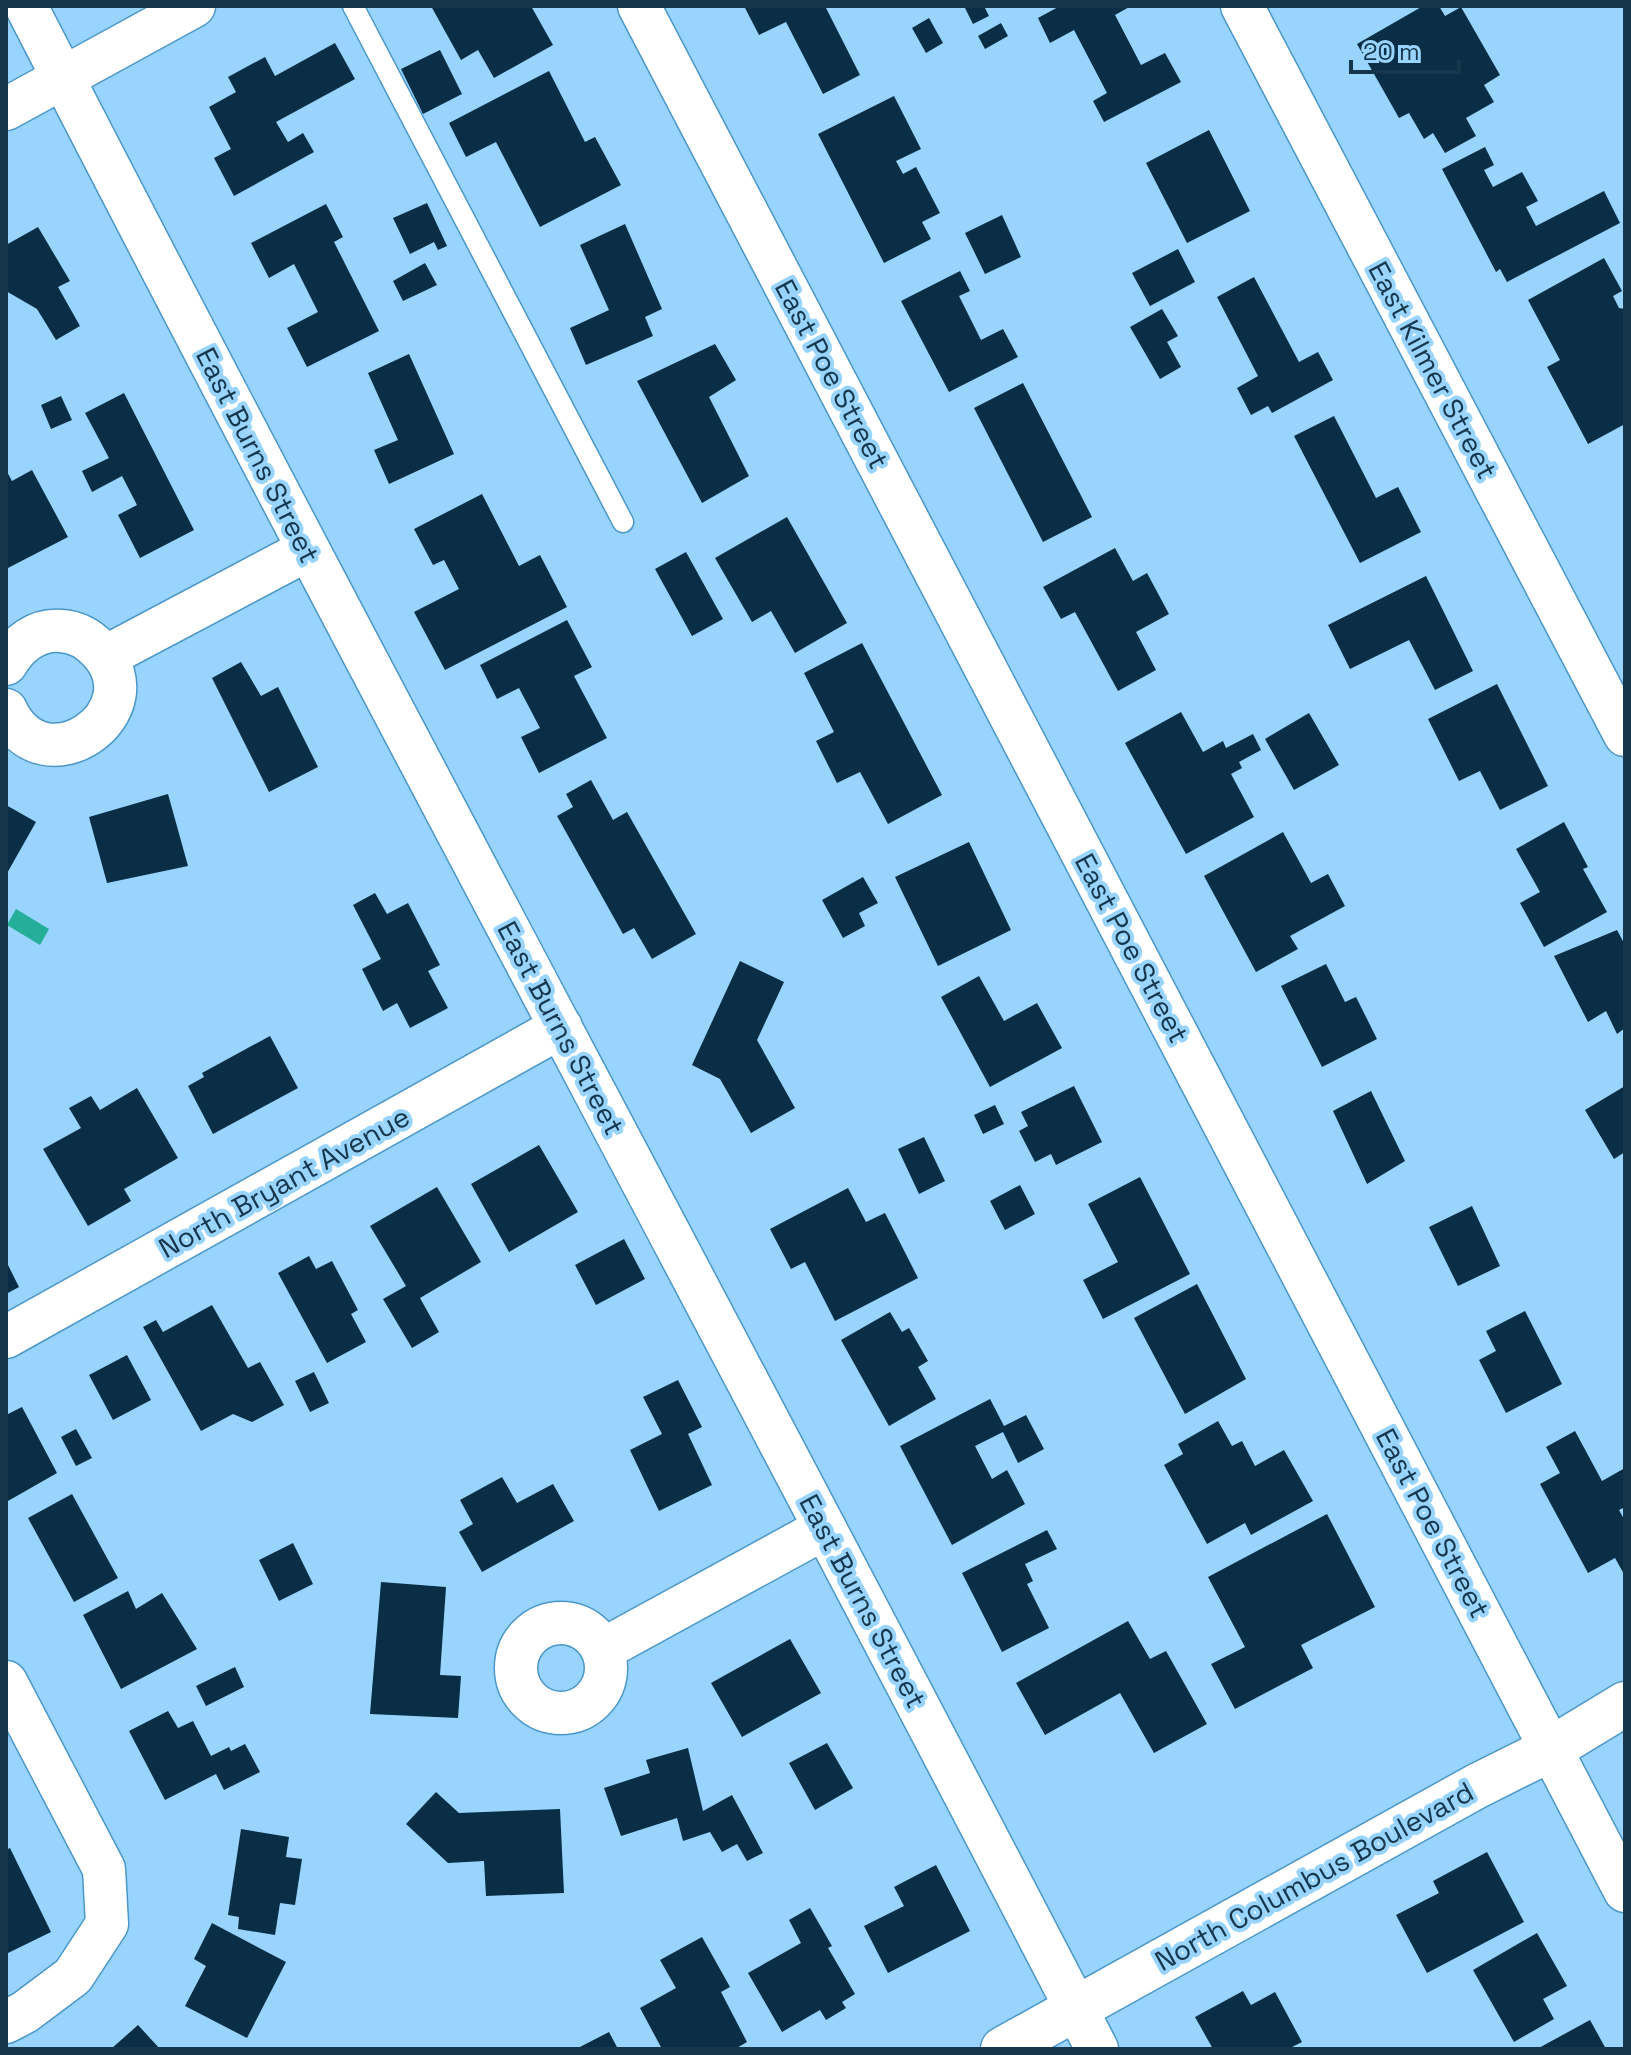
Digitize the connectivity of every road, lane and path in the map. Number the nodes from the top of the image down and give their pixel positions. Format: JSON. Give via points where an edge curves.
{"nodes":[{"id":1,"x":26,"y":6,"type":"edge"},
{"id":2,"x":194,"y":6,"type":"edge"},
{"id":3,"x":353,"y":6,"type":"edge"},
{"id":4,"x":639,"y":6,"type":"edge"},
{"id":5,"x":1242,"y":6,"type":"edge"},
{"id":6,"x":62,"y":77,"type":"junction"},
{"id":7,"x":6,"y":109,"type":"edge"},
{"id":8,"x":623,"y":522,"type":"dead end"},
{"id":9,"x":307,"y":550,"type":"junction"},
{"id":10,"x":105,"y":657,"type":"junction"},
{"id":11,"x":6,"y":664,"type":"edge"},
{"id":12,"x":6,"y":710,"type":"edge"},
{"id":13,"x":1625,"y":735,"type":"edge"},
{"id":14,"x":561,"y":1027,"type":"junction"},
{"id":15,"x":6,"y":1337,"type":"edge"},
{"id":16,"x":825,"y":1528,"type":"junction"},
{"id":17,"x":602,"y":1650,"type":"dead end"},
{"id":18,"x":6,"y":1682,"type":"edge"},
{"id":19,"x":1625,"y":1704,"type":"edge"},
{"id":20,"x":1551,"y":1749,"type":"junction"},
{"id":21,"x":1625,"y":1891,"type":"edge"},
{"id":22,"x":1076,"y":2008,"type":"junction"},
{"id":23,"x":6,"y":2022,"type":"edge"},
{"id":24,"x":1003,"y":2049,"type":"edge"},
{"id":25,"x":1097,"y":2049,"type":"edge"}],
"edges":[{"from":1,"to":6,"type":"street","name":"East Burns Street"},
{"from":2,"to":6,"type":"street"},
{"from":3,"to":8,"type":"lane"},
{"from":4,"to":20,"type":"street","name":"East Poe Street"},
{"from":5,"to":13,"type":"street","name":"East Kilmer Street"},
{"from":6,"to":7,"type":"street"},
{"from":6,"to":9,"type":"street","name":"East Burns Street"},
{"from":9,"to":10,"type":"street"},
{"from":9,"to":14,"type":"street","name":"East Burns Street"},
{"from":10,"to":11,"type":"street","via":[[78,634],[60,631],[27,640]]},
{"from":10,"to":12,"type":"street","via":[[113,675],[109,713],[81,740],[42,743],[24,734]]},
{"from":14,"to":15,"type":"street","name":"North Bryant Avenue"},
{"from":14,"to":16,"type":"street","name":"East Burns Street"},
{"from":16,"to":17,"type":"street"},
{"from":16,"to":22,"type":"street","name":"East Burns Street"},
{"from":18,"to":23,"type":"street","via":[[104,1869],[107,1924],[73,1976]]},
{"from":19,"to":20,"type":"street","name":"North Columbus Boulevard"},
{"from":20,"to":21,"type":"street","name":"East Poe Street"},
{"from":20,"to":22,"type":"street","name":"North Columbus Boulevard"},
{"from":22,"to":24,"type":"street","name":"North Columbus Boulevard"},
{"from":22,"to":25,"type":"street","name":"East Burns Street"}]}
